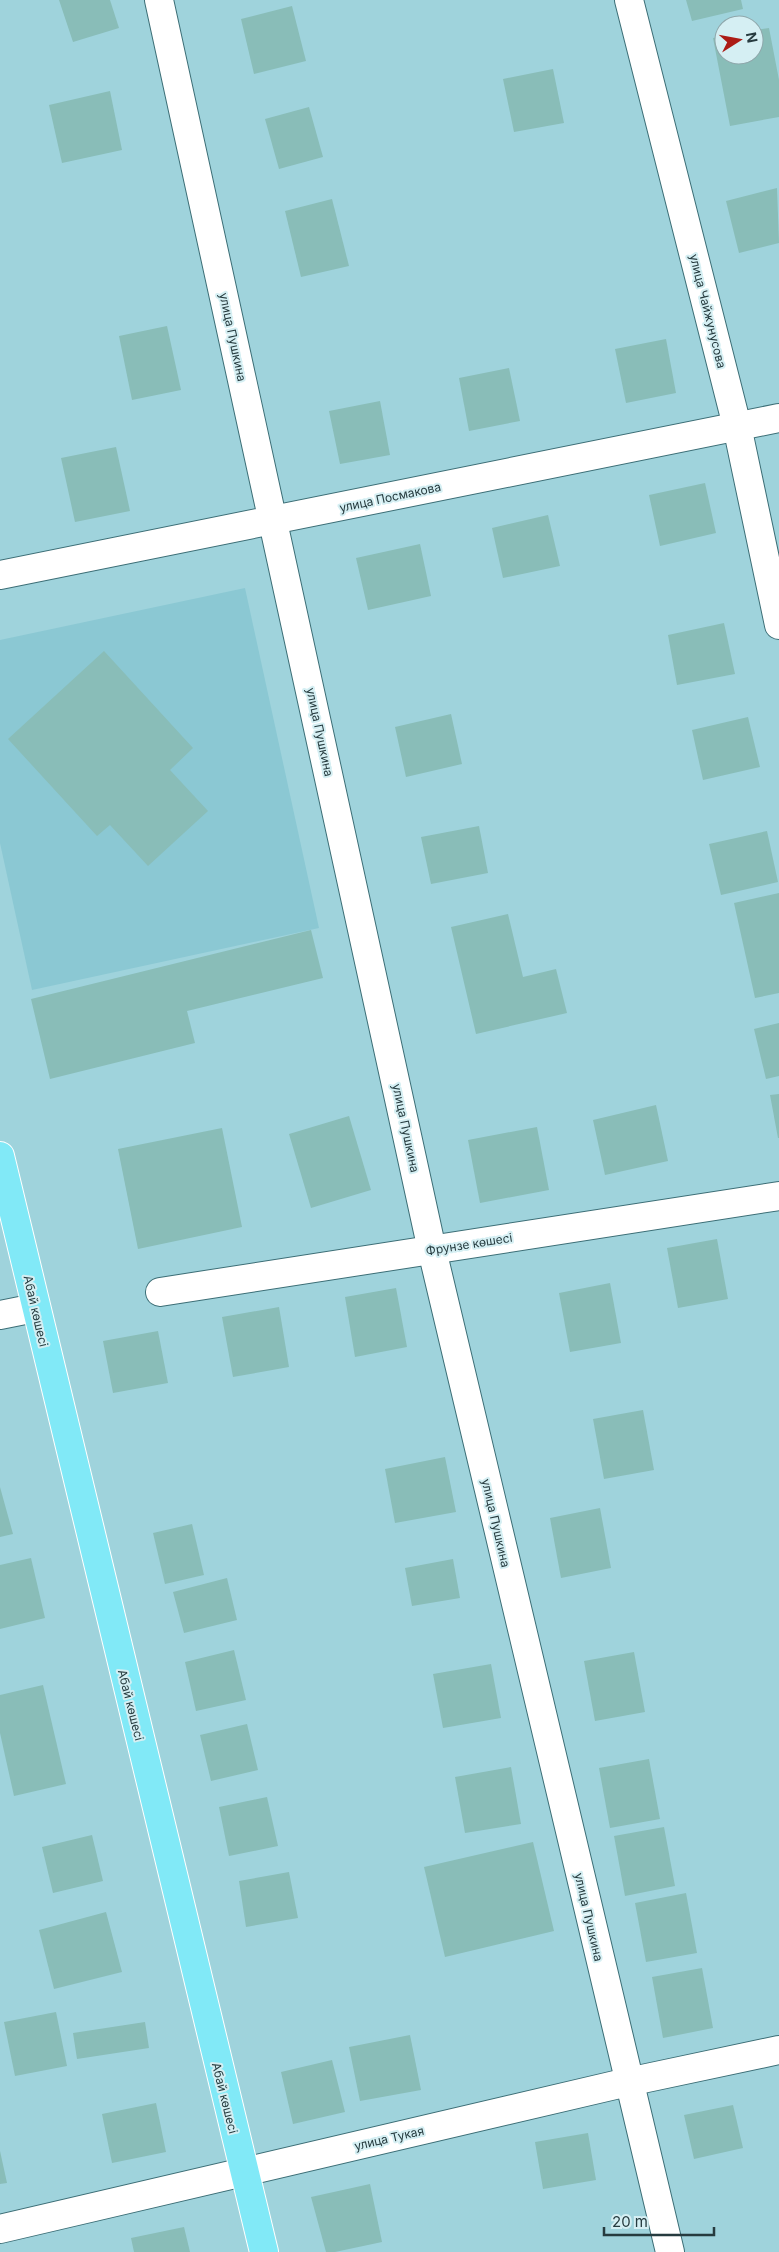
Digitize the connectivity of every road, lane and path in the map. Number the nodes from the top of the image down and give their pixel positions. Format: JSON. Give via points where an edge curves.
{"nodes":[{"id":1,"x":159,"y":0,"type":"edge"},
{"id":2,"x":629,"y":0,"type":"edge"},
{"id":3,"x":779,"y":418,"type":"edge"},
{"id":4,"x":737,"y":426,"type":"junction"},
{"id":5,"x":274,"y":521,"type":"junction"},
{"id":6,"x":0,"y":575,"type":"edge"},
{"id":7,"x":779,"y":625,"type":"edge"},
{"id":8,"x":0,"y":1156,"type":"edge"},
{"id":9,"x":779,"y":1196,"type":"edge"},
{"id":10,"x":432,"y":1250,"type":"junction"},
{"id":11,"x":160,"y":1292,"type":"dead end"},
{"id":12,"x":35,"y":1308,"type":"junction"},
{"id":13,"x":0,"y":1315,"type":"edge"},
{"id":14,"x":779,"y":2050,"type":"edge"},
{"id":15,"x":628,"y":2082,"type":"junction"},
{"id":16,"x":243,"y":2172,"type":"junction"},
{"id":17,"x":0,"y":2229,"type":"edge"},
{"id":18,"x":264,"y":2252,"type":"edge"},
{"id":19,"x":670,"y":2252,"type":"edge"}],
"edges":[{"from":1,"to":5,"type":"street","name":"улица Пушкина"},
{"from":2,"to":4,"type":"street","name":"улица Чайжунусова"},
{"from":3,"to":4,"type":"street","name":"улица Посмакова"},
{"from":4,"to":5,"type":"street","name":"улица Посмакова"},
{"from":4,"to":7,"type":"street","name":"улица Чайжунусова"},
{"from":5,"to":6,"type":"street","name":"улица Посмакова"},
{"from":5,"to":10,"type":"street","name":"улица Пушкина"},
{"from":8,"to":12,"type":"main road","name":"Абай көшесі"},
{"from":9,"to":10,"type":"street","name":"Фрунзе көшесі"},
{"from":10,"to":11,"type":"street","name":"Фрунзе көшесі"},
{"from":10,"to":15,"type":"street","name":"улица Пушкина"},
{"from":12,"to":13,"type":"street"},
{"from":12,"to":16,"type":"main road","name":"Абай көшесі"},
{"from":14,"to":15,"type":"street","name":"улица Тукая"},
{"from":15,"to":16,"type":"street","name":"улица Тукая"},
{"from":15,"to":19,"type":"street","name":"улица Пушкина"},
{"from":16,"to":17,"type":"street","name":"улица Тукая"},
{"from":16,"to":18,"type":"main road","name":"Абай көшесі"}]}
